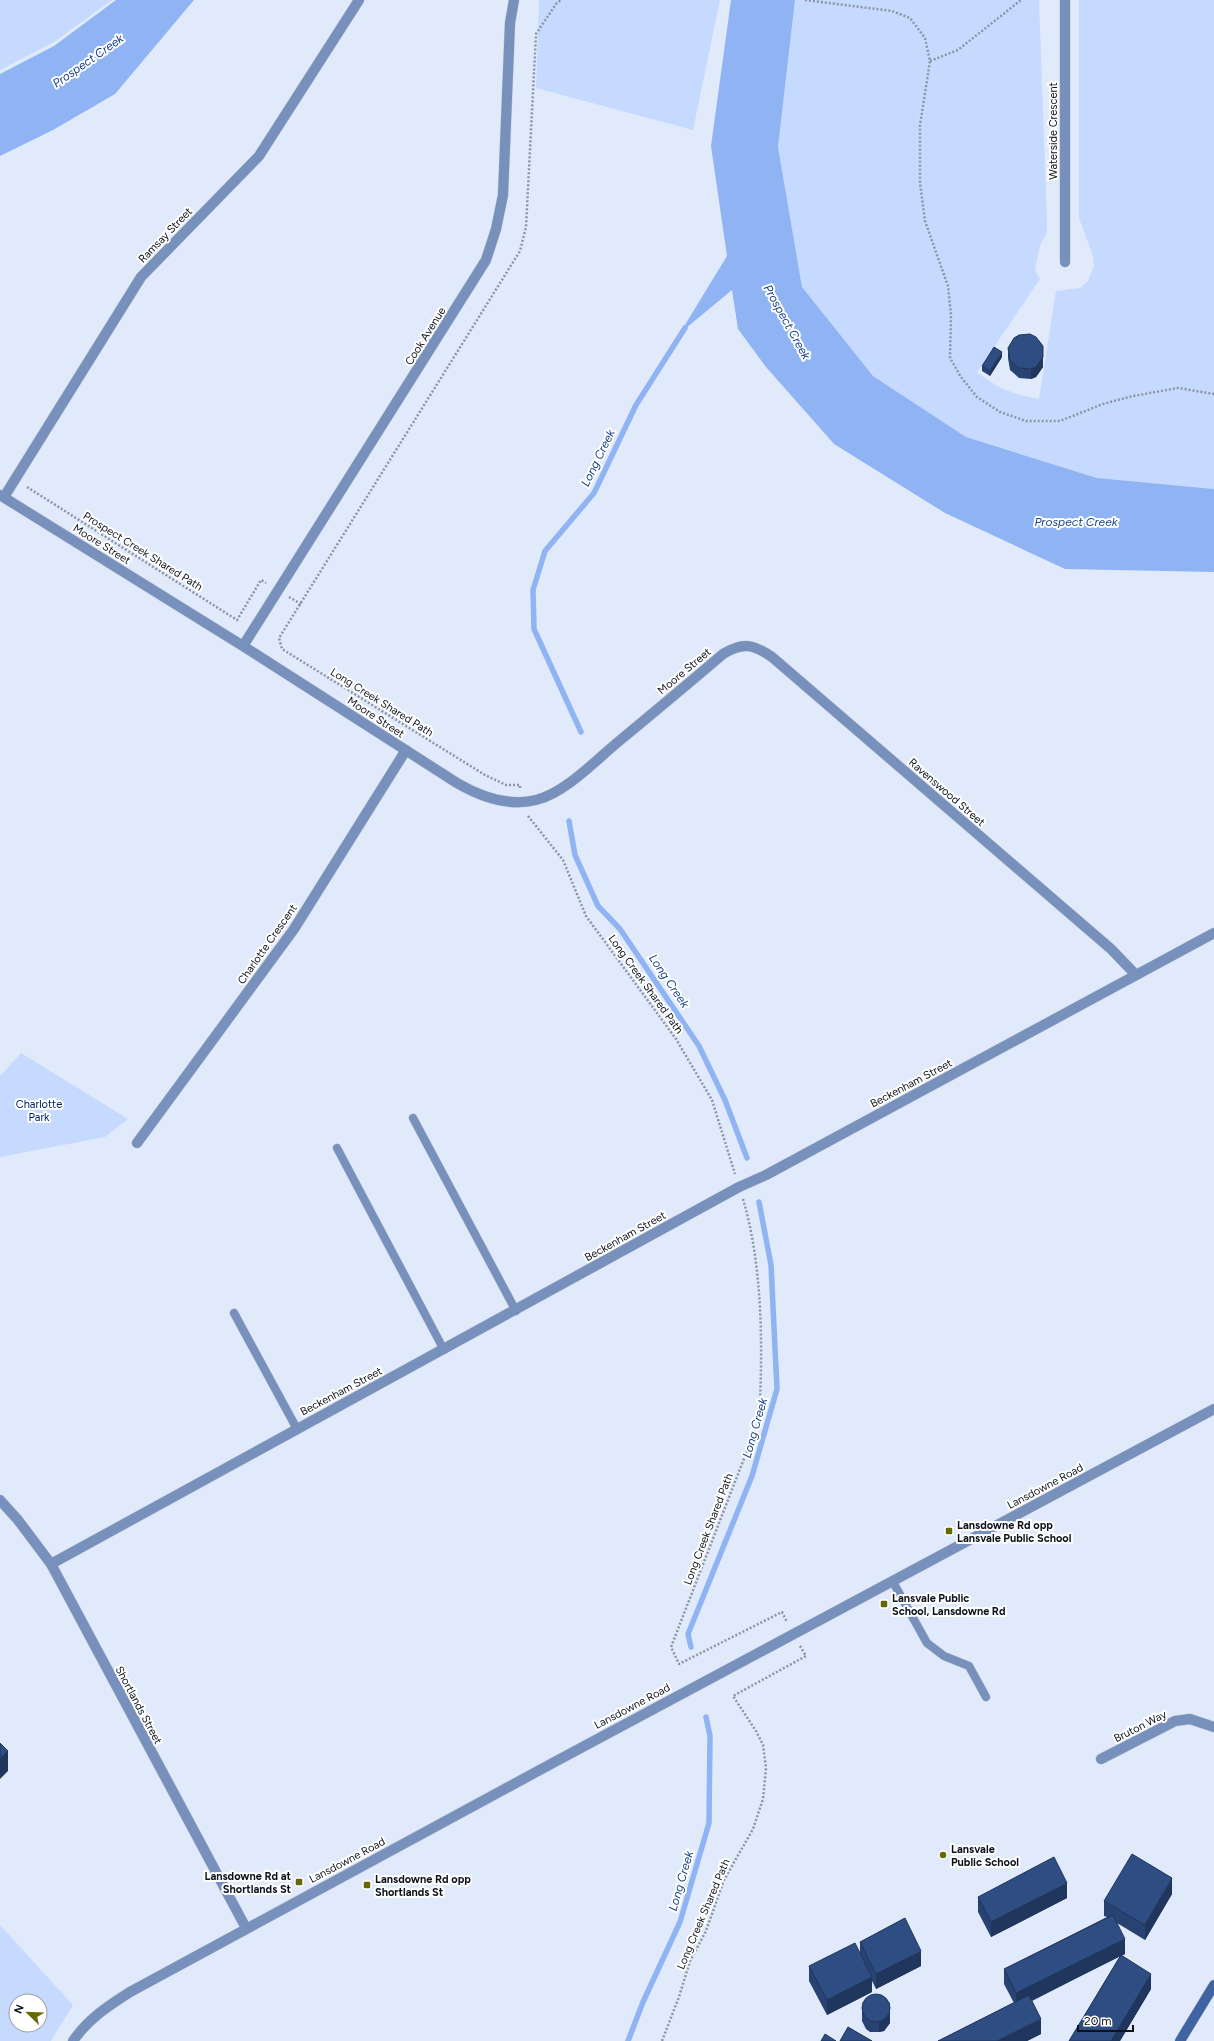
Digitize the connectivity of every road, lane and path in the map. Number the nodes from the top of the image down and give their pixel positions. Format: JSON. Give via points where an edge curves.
{"nodes":[{"id":1,"x":359,"y":0,"type":"edge"},
{"id":2,"x":514,"y":0,"type":"edge"},
{"id":3,"x":805,"y":0,"type":"edge"},
{"id":4,"x":1021,"y":0,"type":"edge"},
{"id":5,"x":1065,"y":0,"type":"edge"},
{"id":6,"x":930,"y":61,"type":"junction"},
{"id":7,"x":1065,"y":262,"type":"dead end"},
{"id":8,"x":1214,"y":394,"type":"edge"},
{"id":9,"x":14,"y":479,"type":"junction"},
{"id":10,"x":2,"y":496,"type":"edge"},
{"id":11,"x":261,"y":580,"type":"dead end"},
{"id":12,"x":300,"y":604,"type":"dead end"},
{"id":13,"x":243,"y":646,"type":"junction"},
{"id":14,"x":733,"y":648,"type":"joint"},
{"id":15,"x":406,"y":750,"type":"junction"},
{"id":16,"x":520,"y":784,"type":"dead end"},
{"id":17,"x":528,"y":817,"type":"dead end"},
{"id":18,"x":1214,"y":933,"type":"edge"},
{"id":19,"x":1136,"y":975,"type":"junction"},
{"id":20,"x":413,"y":1118,"type":"dead end"},
{"id":21,"x":137,"y":1143,"type":"dead end"},
{"id":22,"x":337,"y":1148,"type":"dead end"},
{"id":23,"x":734,"y":1169,"type":"dead end"},
{"id":24,"x":747,"y":1212,"type":"dead end"},
{"id":25,"x":516,"y":1311,"type":"junction"},
{"id":26,"x":234,"y":1313,"type":"dead end"},
{"id":27,"x":444,"y":1350,"type":"junction"},
{"id":28,"x":1214,"y":1409,"type":"edge"},
{"id":29,"x":297,"y":1429,"type":"junction"},
{"id":30,"x":0,"y":1500,"type":"edge"},
{"id":31,"x":51,"y":1564,"type":"junction"},
{"id":32,"x":893,"y":1582,"type":"junction"},
{"id":33,"x":782,"y":1612,"type":"dead end"},
{"id":34,"x":806,"y":1656,"type":"dead end"},
{"id":35,"x":986,"y":1697,"type":"dead end"},
{"id":36,"x":1214,"y":1727,"type":"edge"},
{"id":37,"x":1101,"y":1760,"type":"dead end"},
{"id":38,"x":246,"y":1928,"type":"junction"},
{"id":39,"x":1214,"y":1985,"type":"edge"},
{"id":40,"x":73,"y":2041,"type":"edge"},
{"id":41,"x":662,"y":2041,"type":"edge"},
{"id":42,"x":1180,"y":2041,"type":"edge"}],
"edges":[{"from":1,"to":9,"type":"street","name":"Ramsay Street","via":[[259,156],[141,277]]},
{"from":2,"to":13,"type":"street","name":"Cook Avenue","via":[[510,23],[503,194],[486,260]]},
{"from":3,"to":6,"type":"path","via":[[892,11],[910,18],[925,38]]},
{"from":4,"to":6,"type":"path","via":[[958,50]]},
{"from":5,"to":7,"type":"street","name":"Waterside Crescent"},
{"from":6,"to":8,"type":"path","via":[[920,125],[920,183],[925,221],[948,286],[951,315],[950,358],[977,397],[1000,412],[1026,421],[1060,421],[1103,404],[1178,388]]},
{"from":9,"to":10,"type":"street","name":"Ramsay Street"},
{"from":9,"to":11,"type":"path","name":"Prospect Creek Shared Path","via":[[237,620]]},
{"from":10,"to":13,"type":"street","name":"Moore Street"},
{"from":12,"to":16,"type":"path","name":"Long Creek Shared Path","via":[[279,638],[282,649],[485,776],[506,785]]},
{"from":13,"to":15,"type":"street","name":"Moore Street"},
{"from":14,"to":15,"type":"street","name":"Moore Street","via":[[570,782],[536,800],[509,802],[474,793]]},
{"from":14,"to":19,"type":"street","name":"Ravenswood Street","via":[[760,648],[772,657],[1111,948]]},
{"from":15,"to":21,"type":"street","name":"Charlotte Crescent","via":[[294,928]]},
{"from":17,"to":23,"type":"path","name":"Long Creek Shared Path","via":[[563,860],[586,916],[676,1039],[712,1100]]},
{"from":18,"to":19,"type":"street","name":"Beckenham Street"},
{"from":19,"to":25,"type":"street","name":"Beckenham Street","via":[[766,1175],[739,1187]]},
{"from":20,"to":25,"type":"lane"},
{"from":22,"to":27,"type":"lane"},
{"from":24,"to":33,"type":"path","name":"Long Creek Shared Path","via":[[758,1270],[761,1383],[759,1420],[671,1647],[679,1664]]},
{"from":25,"to":27,"type":"street","name":"Beckenham Street"},
{"from":26,"to":29,"type":"lane"},
{"from":27,"to":29,"type":"street","name":"Beckenham Street"},
{"from":28,"to":32,"type":"street","name":"Lansdowne Road"},
{"from":29,"to":31,"type":"street","name":"Beckenham Street"},
{"from":30,"to":31,"type":"street","name":"Shortlands Street"},
{"from":31,"to":38,"type":"street","name":"Shortlands Street"},
{"from":32,"to":35,"type":"lane","via":[[927,1643],[944,1656],[969,1666]]},
{"from":32,"to":38,"type":"street","name":"Lansdowne Road"},
{"from":34,"to":41,"type":"path","name":"Long Creek Shared Path","via":[[733,1696],[762,1745],[766,1768],[763,1799],[753,1829],[724,1880],[706,1931],[690,1961]]},
{"from":36,"to":37,"type":"street","name":"Bruton Way","via":[[1190,1719],[1176,1721]]},
{"from":38,"to":40,"type":"street","name":"Lansdowne Road","via":[[102,2010],[86,2024]]},
{"from":39,"to":42,"type":"main road"}]}
